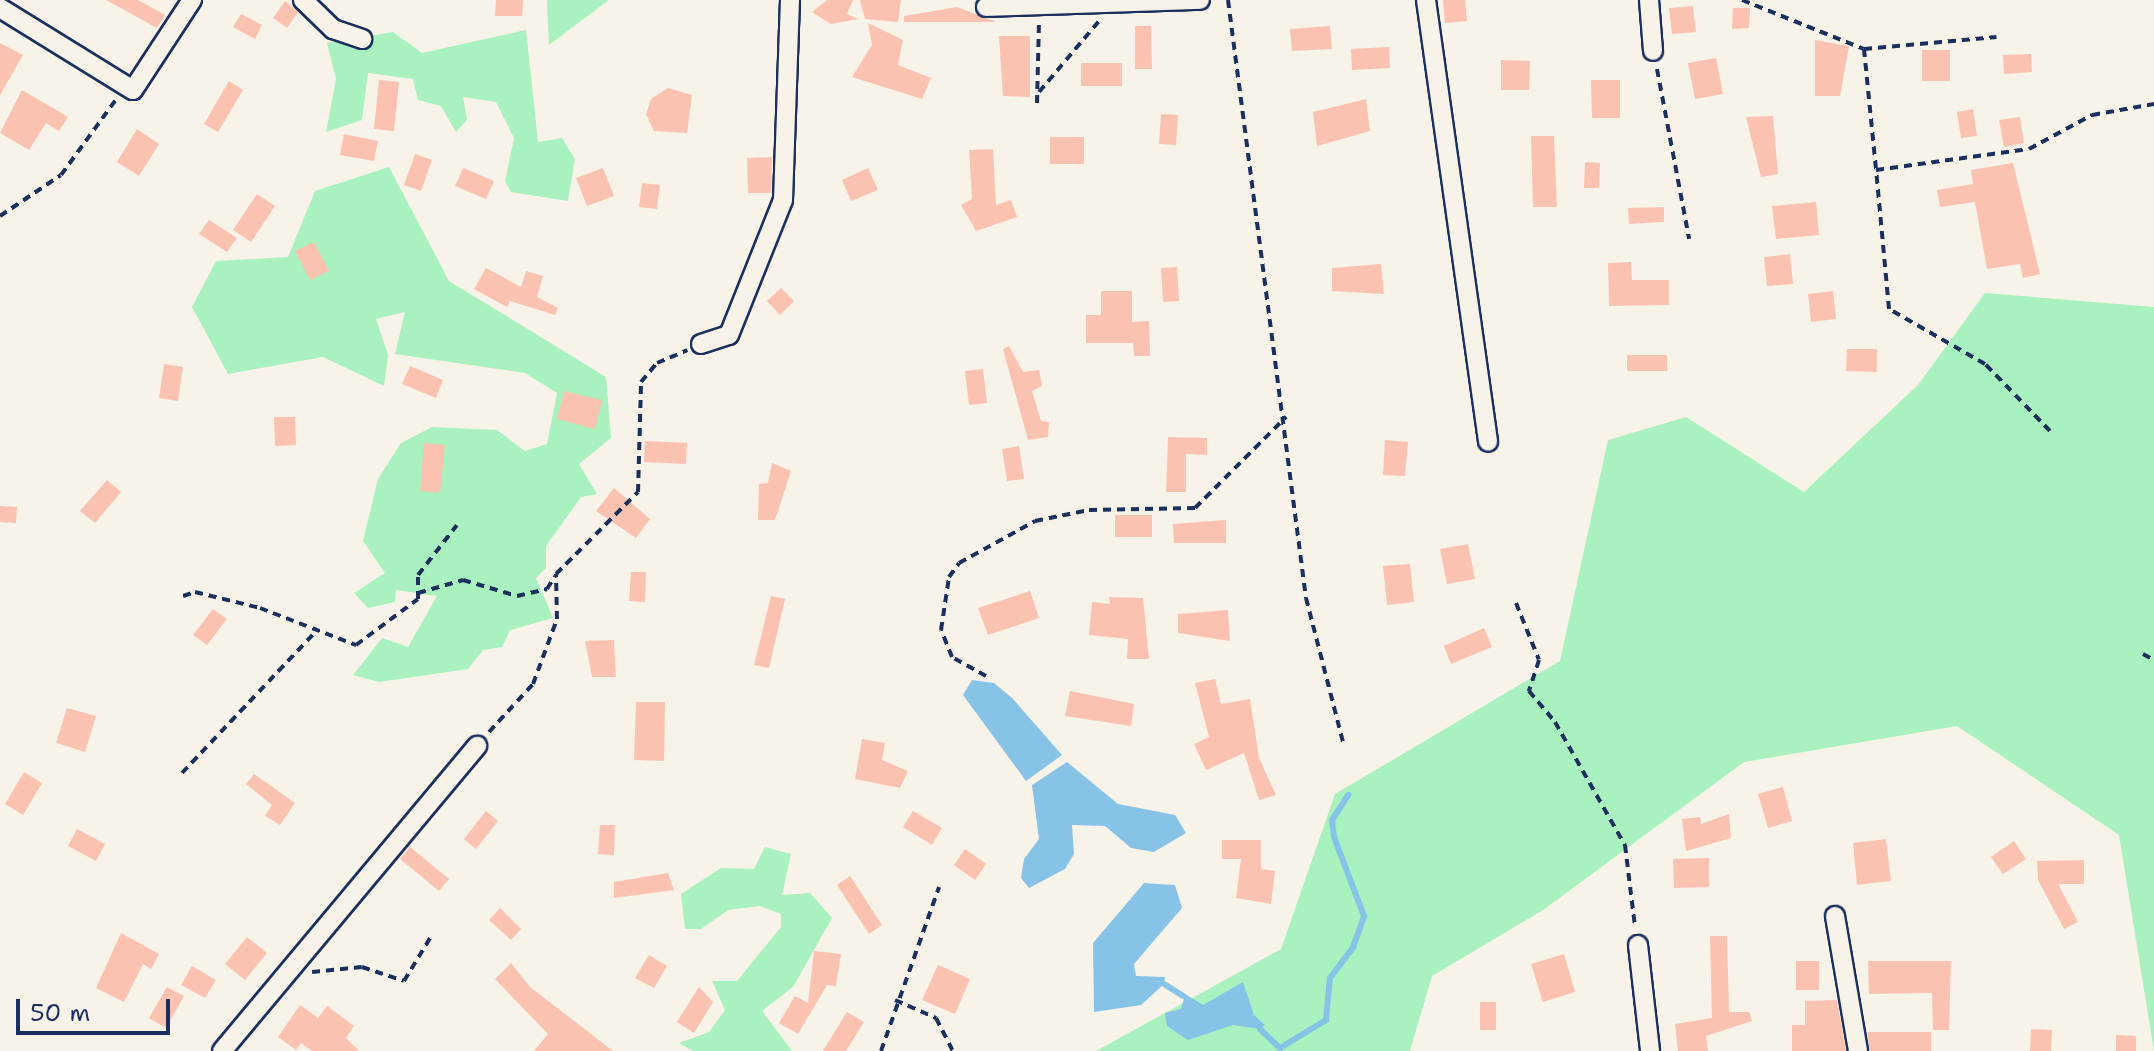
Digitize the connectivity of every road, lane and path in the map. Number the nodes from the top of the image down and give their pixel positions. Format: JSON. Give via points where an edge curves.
{"nodes":[{"id":1,"x":192,"y":0,"type":"edge"},
{"id":2,"x":303,"y":0,"type":"edge"},
{"id":3,"x":790,"y":0,"type":"edge"},
{"id":4,"x":1200,"y":0,"type":"edge"},
{"id":5,"x":1228,"y":0,"type":"edge"},
{"id":6,"x":1426,"y":0,"type":"edge"},
{"id":7,"x":1649,"y":0,"type":"edge"},
{"id":8,"x":1742,"y":0,"type":"edge"},
{"id":9,"x":1115,"y":2,"type":"edge"},
{"id":10,"x":1039,"y":4,"type":"junction"},
{"id":11,"x":986,"y":7,"type":"dead end"},
{"id":12,"x":0,"y":8,"type":"edge"},
{"id":13,"x":1996,"y":37,"type":"dead end"},
{"id":14,"x":362,"y":39,"type":"dead end"},
{"id":15,"x":1864,"y":49,"type":"junction"},
{"id":16,"x":1653,"y":51,"type":"joint"},
{"id":17,"x":125,"y":89,"type":"junction"},
{"id":18,"x":1039,"y":92,"type":"junction"},
{"id":19,"x":1037,"y":103,"type":"dead end"},
{"id":20,"x":2154,"y":104,"type":"edge"},
{"id":21,"x":1876,"y":170,"type":"junction"},
{"id":22,"x":0,"y":216,"type":"edge"},
{"id":23,"x":1689,"y":239,"type":"dead end"},
{"id":24,"x":701,"y":344,"type":"joint"},
{"id":25,"x":1286,"y":417,"type":"junction"},
{"id":26,"x":2050,"y":431,"type":"dead end"},
{"id":27,"x":1488,"y":442,"type":"dead end"},
{"id":28,"x":457,"y":525,"type":"dead end"},
{"id":29,"x":556,"y":574,"type":"junction"},
{"id":30,"x":418,"y":593,"type":"junction"},
{"id":31,"x":183,"y":596,"type":"dead end"},
{"id":32,"x":1516,"y":603,"type":"dead end"},
{"id":33,"x":317,"y":630,"type":"junction"},
{"id":34,"x":2143,"y":654,"type":"dead end"},
{"id":35,"x":2154,"y":660,"type":"edge"},
{"id":36,"x":986,"y":676,"type":"dead end"},
{"id":37,"x":1343,"y":742,"type":"dead end"},
{"id":38,"x":477,"y":746,"type":"joint"},
{"id":39,"x":182,"y":773,"type":"dead end"},
{"id":40,"x":939,"y":887,"type":"dead end"},
{"id":41,"x":1835,"y":916,"type":"dead end"},
{"id":42,"x":432,"y":935,"type":"dead end"},
{"id":43,"x":1638,"y":945,"type":"joint"},
{"id":44,"x":282,"y":975,"type":"junction"},
{"id":45,"x":895,"y":1000,"type":"junction"},
{"id":46,"x":222,"y":1051,"type":"edge"},
{"id":47,"x":881,"y":1051,"type":"edge"},
{"id":48,"x":953,"y":1051,"type":"edge"},
{"id":49,"x":1650,"y":1051,"type":"edge"},
{"id":50,"x":1858,"y":1051,"type":"edge"}],
"edges":[{"from":1,"to":17,"type":"street","via":[[137,88]]},
{"from":2,"to":14,"type":"street","via":[[337,31]]},
{"from":3,"to":24,"type":"street","via":[[783,200],[729,335]]},
{"from":4,"to":9,"type":"street"},
{"from":5,"to":25,"type":"path"},
{"from":6,"to":27,"type":"street"},
{"from":7,"to":16,"type":"street"},
{"from":8,"to":15,"type":"path"},
{"from":9,"to":10,"type":"street"},
{"from":9,"to":18,"type":"path"},
{"from":10,"to":11,"type":"street"},
{"from":10,"to":18,"type":"path"},
{"from":12,"to":17,"type":"street"},
{"from":13,"to":15,"type":"path"},
{"from":15,"to":21,"type":"path"},
{"from":16,"to":23,"type":"path"},
{"from":17,"to":22,"type":"path","via":[[61,175]]},
{"from":18,"to":19,"type":"path"},
{"from":20,"to":21,"type":"path","via":[[2092,115],[2029,149]]},
{"from":21,"to":26,"type":"path","via":[[1889,309],[1985,364]]},
{"from":24,"to":29,"type":"path","via":[[657,363],[641,382],[638,492]]},
{"from":25,"to":36,"type":"path","via":[[1195,508],[1089,510],[1035,521],[959,563],[949,577],[941,630],[952,657]]},
{"from":25,"to":37,"type":"path","via":[[1306,598]]},
{"from":28,"to":30,"type":"path","via":[[418,575]]},
{"from":29,"to":30,"type":"path","via":[[547,589],[517,596],[463,580]]},
{"from":29,"to":38,"type":"path","via":[[557,619],[533,684]]},
{"from":30,"to":33,"type":"path","via":[[356,645]]},
{"from":31,"to":33,"type":"path","via":[[195,592],[260,608]]},
{"from":32,"to":43,"type":"path","via":[[1539,660],[1529,691],[1555,722],[1625,845]]},
{"from":33,"to":39,"type":"path"},
{"from":34,"to":35,"type":"path"},
{"from":38,"to":44,"type":"street"},
{"from":40,"to":45,"type":"path"},
{"from":41,"to":50,"type":"street"},
{"from":42,"to":44,"type":"path","via":[[404,981],[362,967]]},
{"from":43,"to":49,"type":"street"},
{"from":44,"to":46,"type":"street"},
{"from":45,"to":47,"type":"path"},
{"from":45,"to":48,"type":"path","via":[[936,1018]]}]}
